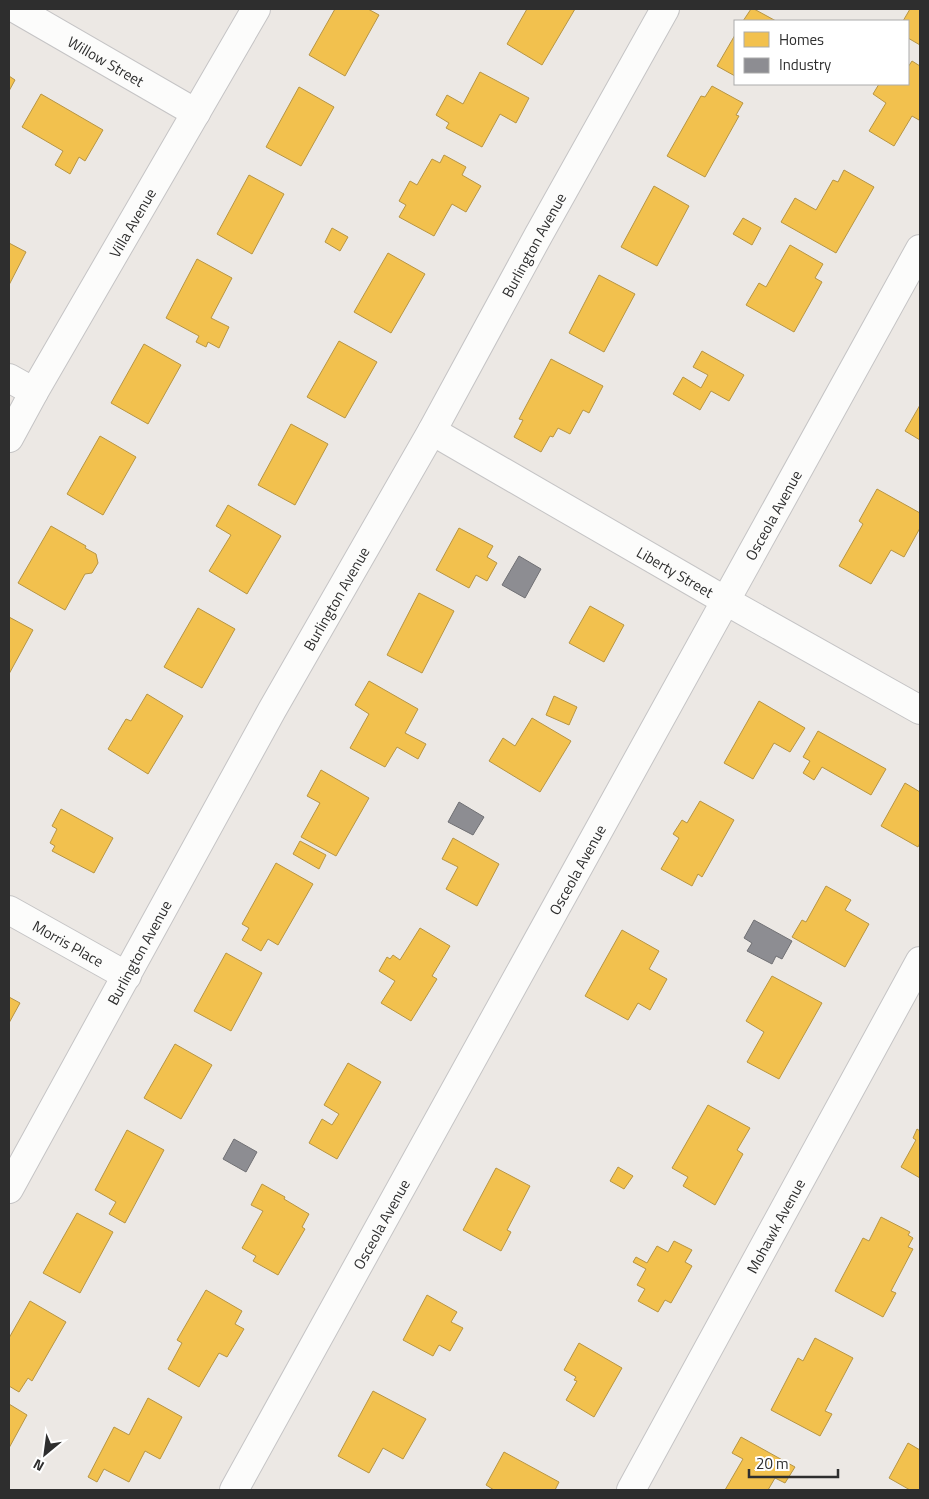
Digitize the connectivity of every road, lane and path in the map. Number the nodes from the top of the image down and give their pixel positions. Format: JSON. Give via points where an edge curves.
{"nodes":[{"id":1,"x":16,"y":9,"type":"edge"},
{"id":2,"x":256,"y":9,"type":"edge"},
{"id":3,"x":665,"y":9,"type":"edge"},
{"id":4,"x":196,"y":113,"type":"junction"},
{"id":5,"x":920,"y":249,"type":"edge"},
{"id":6,"x":9,"y":378,"type":"edge"},
{"id":7,"x":34,"y":392,"type":"junction"},
{"id":8,"x":432,"y":431,"type":"junction"},
{"id":9,"x":9,"y":438,"type":"edge"},
{"id":10,"x":726,"y":601,"type":"junction"},
{"id":11,"x":920,"y":710,"type":"edge"},
{"id":12,"x":9,"y":910,"type":"edge"},
{"id":13,"x":920,"y":961,"type":"edge"},
{"id":14,"x":127,"y":976,"type":"junction"},
{"id":15,"x":9,"y":1189,"type":"edge"},
{"id":16,"x":234,"y":1490,"type":"edge"},
{"id":17,"x":631,"y":1490,"type":"edge"}],
"edges":[{"from":1,"to":4,"type":"street","name":"Willow Street"},
{"from":2,"to":4,"type":"street","name":"Villa Avenue"},
{"from":3,"to":8,"type":"street","name":"Burlington Avenue"},
{"from":4,"to":7,"type":"street","name":"Villa Avenue"},
{"from":5,"to":10,"type":"street","name":"Osceola Avenue"},
{"from":6,"to":7,"type":"street"},
{"from":7,"to":9,"type":"street","name":"Villa Avenue"},
{"from":8,"to":10,"type":"street","name":"Liberty Street"},
{"from":8,"to":14,"type":"street","name":"Burlington Avenue","via":[[277,702]]},
{"from":10,"to":11,"type":"street","name":"Liberty Street"},
{"from":10,"to":16,"type":"street","name":"Osceola Avenue"},
{"from":12,"to":14,"type":"street","name":"Morris Place"},
{"from":13,"to":17,"type":"street","name":"Mohawk Avenue"},
{"from":14,"to":15,"type":"street","name":"Burlington Avenue"}]}
